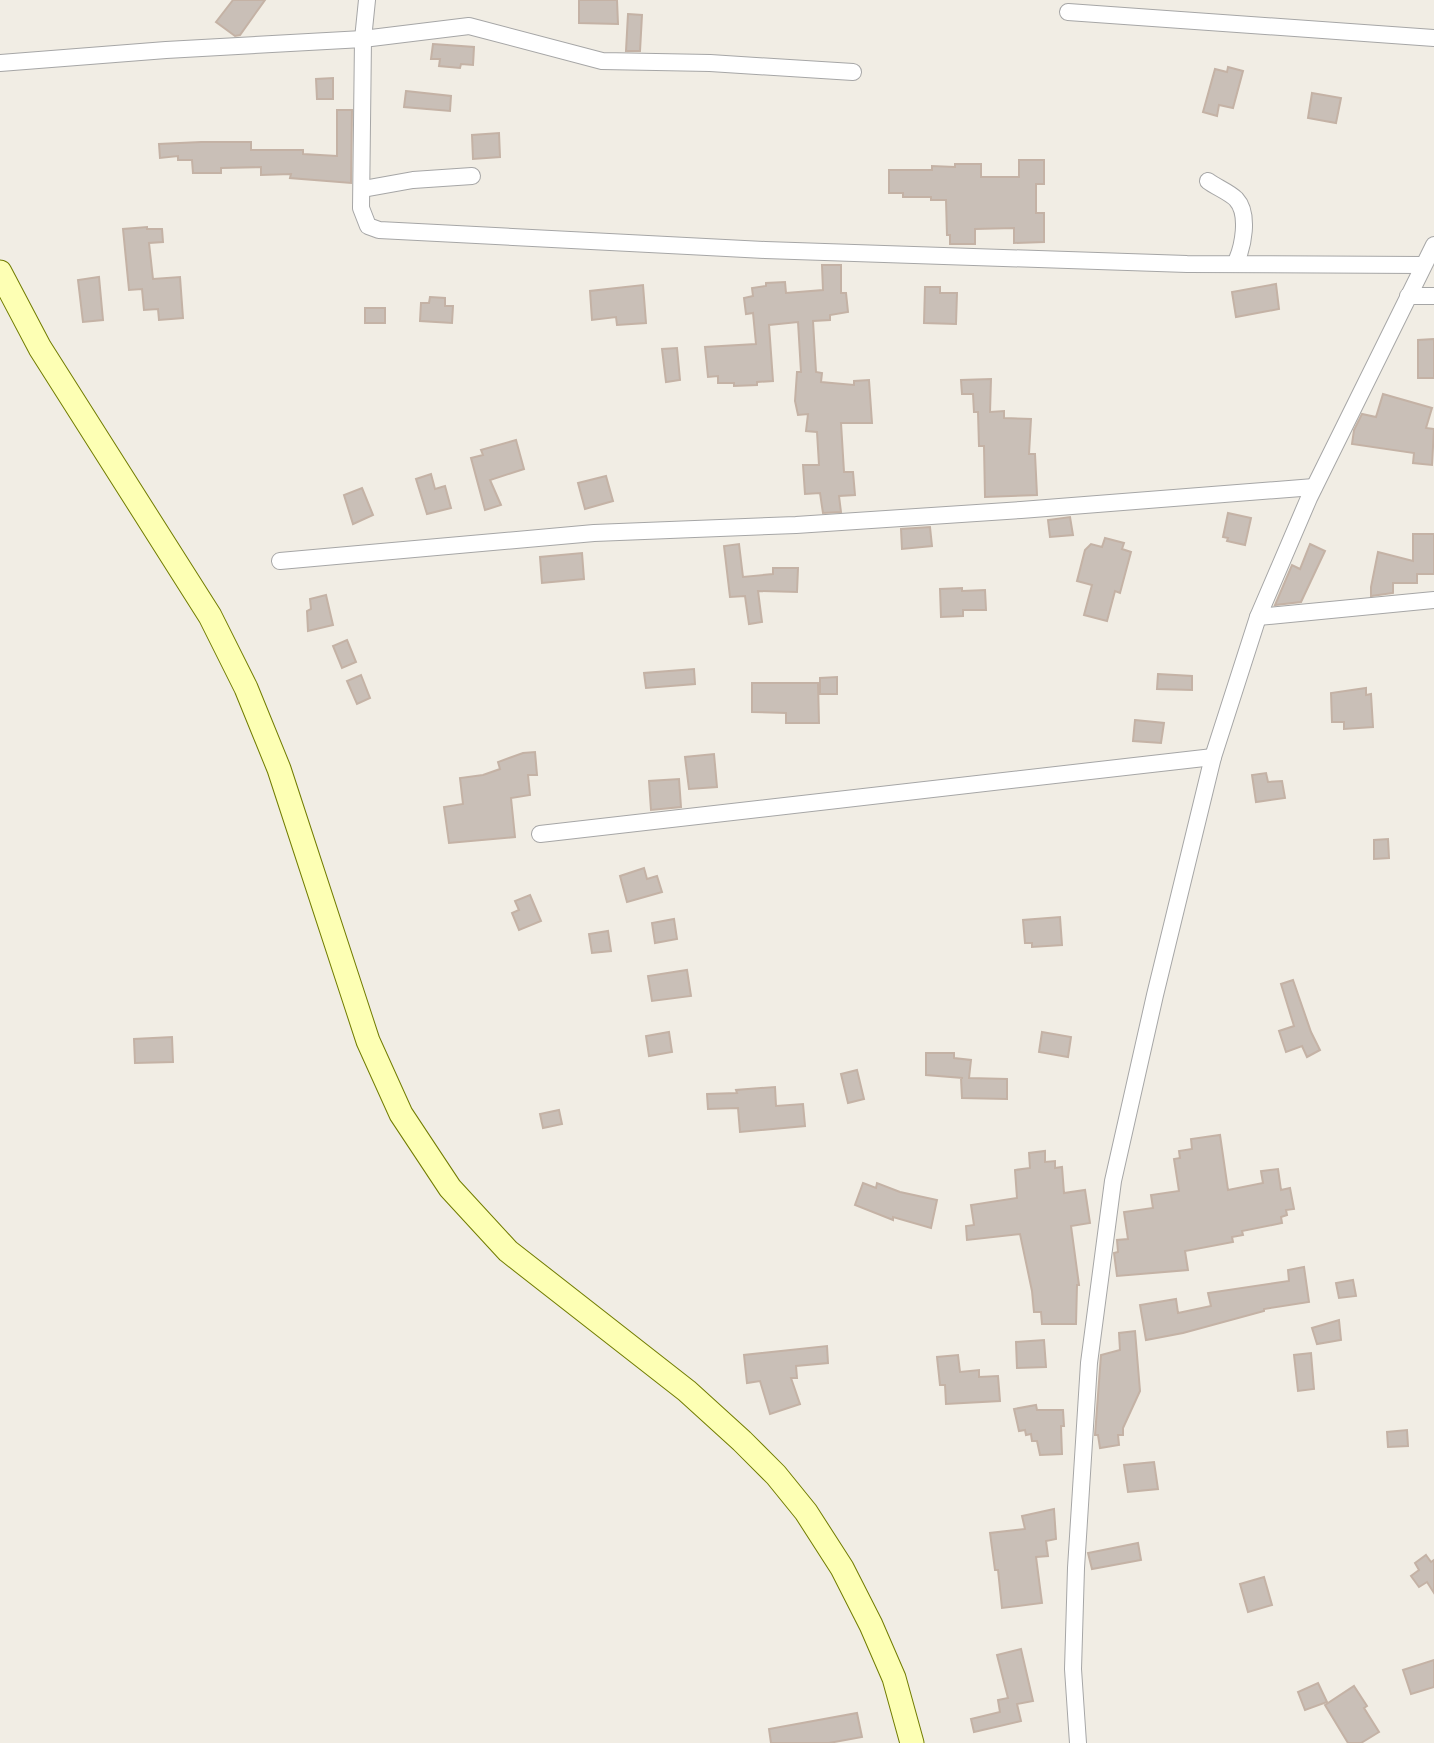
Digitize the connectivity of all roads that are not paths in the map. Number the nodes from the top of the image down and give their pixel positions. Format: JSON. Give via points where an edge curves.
{"nodes":[{"id":1,"x":367,"y":0,"type":"edge"},
{"id":2,"x":1068,"y":12,"type":"dead end"},
{"id":3,"x":1434,"y":38,"type":"edge"},
{"id":4,"x":363,"y":39,"type":"junction"},
{"id":5,"x":0,"y":63,"type":"edge"},
{"id":6,"x":853,"y":72,"type":"dead end"},
{"id":7,"x":472,"y":176,"type":"dead end"},
{"id":8,"x":1208,"y":181,"type":"dead end"},
{"id":9,"x":363,"y":189,"type":"junction"},
{"id":10,"x":1434,"y":246,"type":"edge"},
{"id":11,"x":1235,"y":264,"type":"junction"},
{"id":12,"x":1423,"y":265,"type":"junction"},
{"id":13,"x":0,"y":272,"type":"edge"},
{"id":14,"x":1408,"y":296,"type":"junction"},
{"id":15,"x":1434,"y":296,"type":"edge"},
{"id":16,"x":1314,"y":487,"type":"junction"},
{"id":17,"x":280,"y":561,"type":"dead end"},
{"id":18,"x":1434,"y":600,"type":"edge"},
{"id":19,"x":1258,"y":617,"type":"junction"},
{"id":20,"x":1213,"y":757,"type":"junction"},
{"id":21,"x":540,"y":834,"type":"dead end"},
{"id":22,"x":912,"y":1743,"type":"edge"},
{"id":23,"x":1078,"y":1743,"type":"edge"}],
"edges":[{"from":1,"to":4,"type":"street"},
{"from":2,"to":3,"type":"street"},
{"from":4,"to":5,"type":"street"},
{"from":4,"to":6,"type":"street","via":[[469,26],[602,61]]},
{"from":4,"to":9,"type":"street"},
{"from":7,"to":9,"type":"street"},
{"from":8,"to":11,"type":"street","via":[[1237,200],[1242,211],[1242,249]]},
{"from":9,"to":11,"type":"street","via":[[363,219],[379,230],[765,250]]},
{"from":10,"to":12,"type":"street"},
{"from":11,"to":12,"type":"street"},
{"from":12,"to":14,"type":"street"},
{"from":13,"to":22,"type":"main road","via":[[40,348],[210,616],[246,688],[279,769],[368,1041],[401,1114],[450,1188],[508,1251],[687,1391],[776,1475],[806,1512],[854,1591],[894,1678]]},
{"from":14,"to":15,"type":"street"},
{"from":14,"to":16,"type":"street"},
{"from":16,"to":17,"type":"street","via":[[796,525],[594,533]]},
{"from":16,"to":19,"type":"street"},
{"from":18,"to":19,"type":"street"},
{"from":19,"to":20,"type":"street"},
{"from":20,"to":21,"type":"street"},
{"from":20,"to":23,"type":"street","via":[[1113,1181],[1089,1363],[1076,1568],[1073,1669]]}]}
